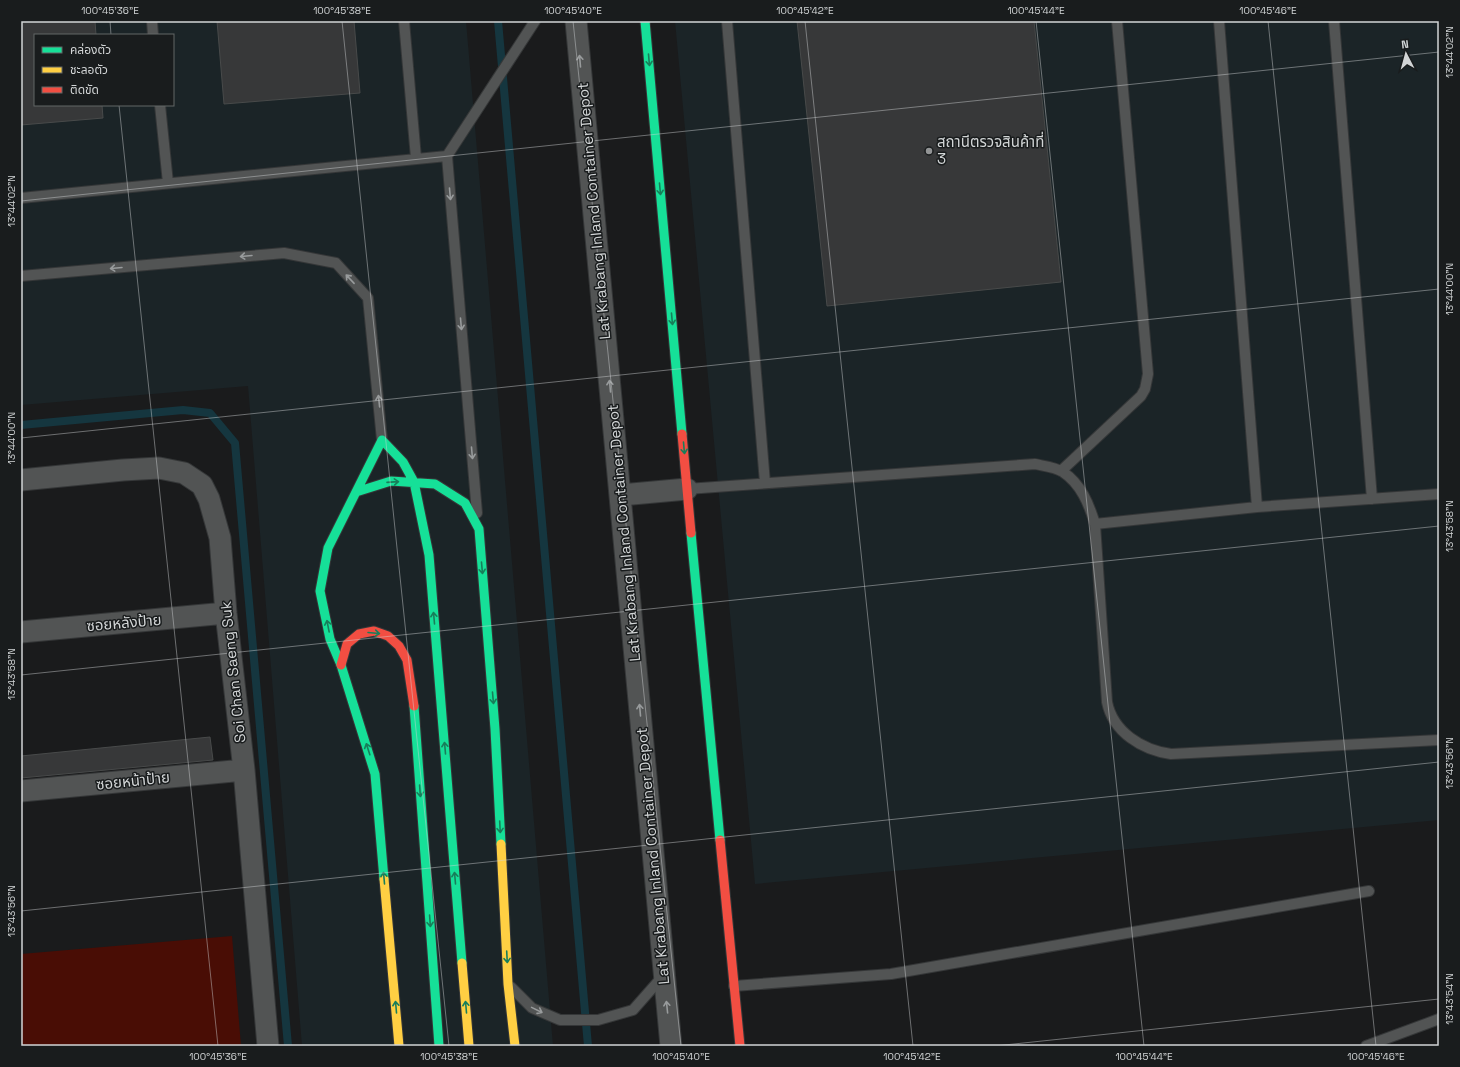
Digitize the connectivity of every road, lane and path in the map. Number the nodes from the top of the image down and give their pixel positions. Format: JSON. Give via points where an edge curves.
{"nodes":[{"id":1,"x":152,"y":21,"type":"edge"},
{"id":2,"x":404,"y":21,"type":"edge"},
{"id":3,"x":535,"y":21,"type":"edge"},
{"id":4,"x":576,"y":21,"type":"edge"},
{"id":5,"x":645,"y":21,"type":"edge"},
{"id":6,"x":727,"y":21,"type":"edge"},
{"id":7,"x":1117,"y":21,"type":"edge"},
{"id":8,"x":1219,"y":21,"type":"edge"},
{"id":9,"x":1334,"y":21,"type":"edge"},
{"id":10,"x":153,"y":34,"type":"edge"},
{"id":11,"x":160,"y":106,"type":"edge"},
{"id":12,"x":447,"y":156,"type":"junction"},
{"id":13,"x":416,"y":158,"type":"junction"},
{"id":14,"x":168,"y":183,"type":"junction"},
{"id":15,"x":21,"y":198,"type":"edge"},
{"id":16,"x":21,"y":276,"type":"edge"},
{"id":17,"x":382,"y":440,"type":"junction"},
{"id":18,"x":1062,"y":471,"type":"junction"},
{"id":19,"x":21,"y":480,"type":"edge"},
{"id":20,"x":414,"y":482,"type":"junction"},
{"id":21,"x":765,"y":483,"type":"junction"},
{"id":22,"x":687,"y":489,"type":"junction"},
{"id":23,"x":356,"y":492,"type":"junction"},
{"id":24,"x":1439,"y":494,"type":"edge"},
{"id":25,"x":620,"y":496,"type":"junction"},
{"id":26,"x":1372,"y":499,"type":"junction"},
{"id":27,"x":1257,"y":508,"type":"junction"},
{"id":28,"x":1095,"y":524,"type":"junction"},
{"id":29,"x":479,"y":529,"type":"junction"},
{"id":30,"x":226,"y":613,"type":"junction"},
{"id":31,"x":21,"y":632,"type":"edge"},
{"id":32,"x":341,"y":665,"type":"junction"},
{"id":33,"x":1439,"y":740,"type":"edge"},
{"id":34,"x":244,"y":770,"type":"junction"},
{"id":35,"x":21,"y":792,"type":"edge"},
{"id":36,"x":1369,"y":891,"type":"dead end"},
{"id":37,"x":664,"y":974,"type":"junction"},
{"id":38,"x":508,"y":984,"type":"junction"},
{"id":39,"x":734,"y":986,"type":"junction"},
{"id":40,"x":1439,"y":1019,"type":"edge"},
{"id":41,"x":268,"y":1046,"type":"edge"},
{"id":42,"x":399,"y":1046,"type":"edge"},
{"id":43,"x":439,"y":1046,"type":"edge"},
{"id":44,"x":469,"y":1046,"type":"edge"},
{"id":45,"x":515,"y":1046,"type":"edge"},
{"id":46,"x":671,"y":1046,"type":"edge"},
{"id":47,"x":740,"y":1046,"type":"edge"},
{"id":48,"x":1366,"y":1046,"type":"edge"}],
"edges":[{"from":1,"to":10,"type":"lane"},
{"from":2,"to":13,"type":"lane"},
{"from":3,"to":12,"type":"lane"},
{"from":25,"to":4,"type":"street","name":"Lat Krabang Inland Container Depot","one_way":true},
{"from":5,"to":22,"type":"main road","one_way":true},
{"from":6,"to":21,"type":"lane"},
{"from":7,"to":18,"type":"lane","via":[[1148,374],[1141,396]]},
{"from":8,"to":27,"type":"lane"},
{"from":9,"to":26,"type":"lane"},
{"from":11,"to":14,"type":"lane"},
{"from":12,"to":13,"type":"lane"},
{"from":12,"to":29,"type":"lane","one_way":true},
{"from":13,"to":14,"type":"lane"},
{"from":14,"to":15,"type":"lane"},
{"from":17,"to":16,"type":"lane","one_way":true,"via":[[368,298],[336,263],[284,253]]},
{"from":17,"to":20,"type":"main road","via":[[403,462]]},
{"from":17,"to":23,"type":"main road"},
{"from":18,"to":21,"type":"lane","via":[[1035,464]]},
{"from":18,"to":28,"type":"lane","via":[[1076,482],[1088,502]]},
{"from":19,"to":30,"type":"street","name":"Soi Chan Saeng Suk","via":[[160,468],[184,473],[202,485],[220,538]]},
{"from":23,"to":20,"type":"main road","one_way":true,"via":[[391,481]]},
{"from":20,"to":29,"type":"main road","via":[[435,484],[465,503]]},
{"from":44,"to":20,"type":"main road","one_way":true,"via":[[429,555]]},
{"from":21,"to":22,"type":"lane"},
{"from":22,"to":25,"type":"street"},
{"from":22,"to":39,"type":"main road"},
{"from":32,"to":23,"type":"main road","one_way":true,"via":[[330,639],[320,591],[328,548]]},
{"from":24,"to":26,"type":"lane"},
{"from":37,"to":25,"type":"street","name":"Lat Krabang Inland Container Depot","one_way":true},
{"from":26,"to":27,"type":"lane"},
{"from":27,"to":28,"type":"lane"},
{"from":28,"to":33,"type":"lane","via":[[1107,702],[1114,720],[1138,743],[1171,754]]},
{"from":29,"to":38,"type":"main road","one_way":true,"via":[[495,729]]},
{"from":30,"to":31,"type":"street","name":"ซอยหลังป้าย"},
{"from":30,"to":34,"type":"street","name":"Soi Chan Saeng Suk"},
{"from":42,"to":32,"type":"main road","one_way":true,"via":[[375,774]]},
{"from":32,"to":43,"type":"main road","one_way":true,"via":[[347,644],[359,634],[374,631],[388,636],[399,646],[407,660],[413,696]]},
{"from":34,"to":35,"type":"street","name":"ซอยหน้าป้าย"},
{"from":34,"to":41,"type":"street","name":"Soi Chan Saeng Suk"},
{"from":36,"to":39,"type":"lane","via":[[891,974]]},
{"from":38,"to":37,"type":"lane","one_way":true,"via":[[532,1008],[560,1020],[598,1020],[633,1010]]},
{"from":46,"to":37,"type":"street","name":"Lat Krabang Inland Container Depot","one_way":true},
{"from":38,"to":45,"type":"main road"},
{"from":39,"to":47,"type":"main road"},
{"from":40,"to":48,"type":"lane"}]}
